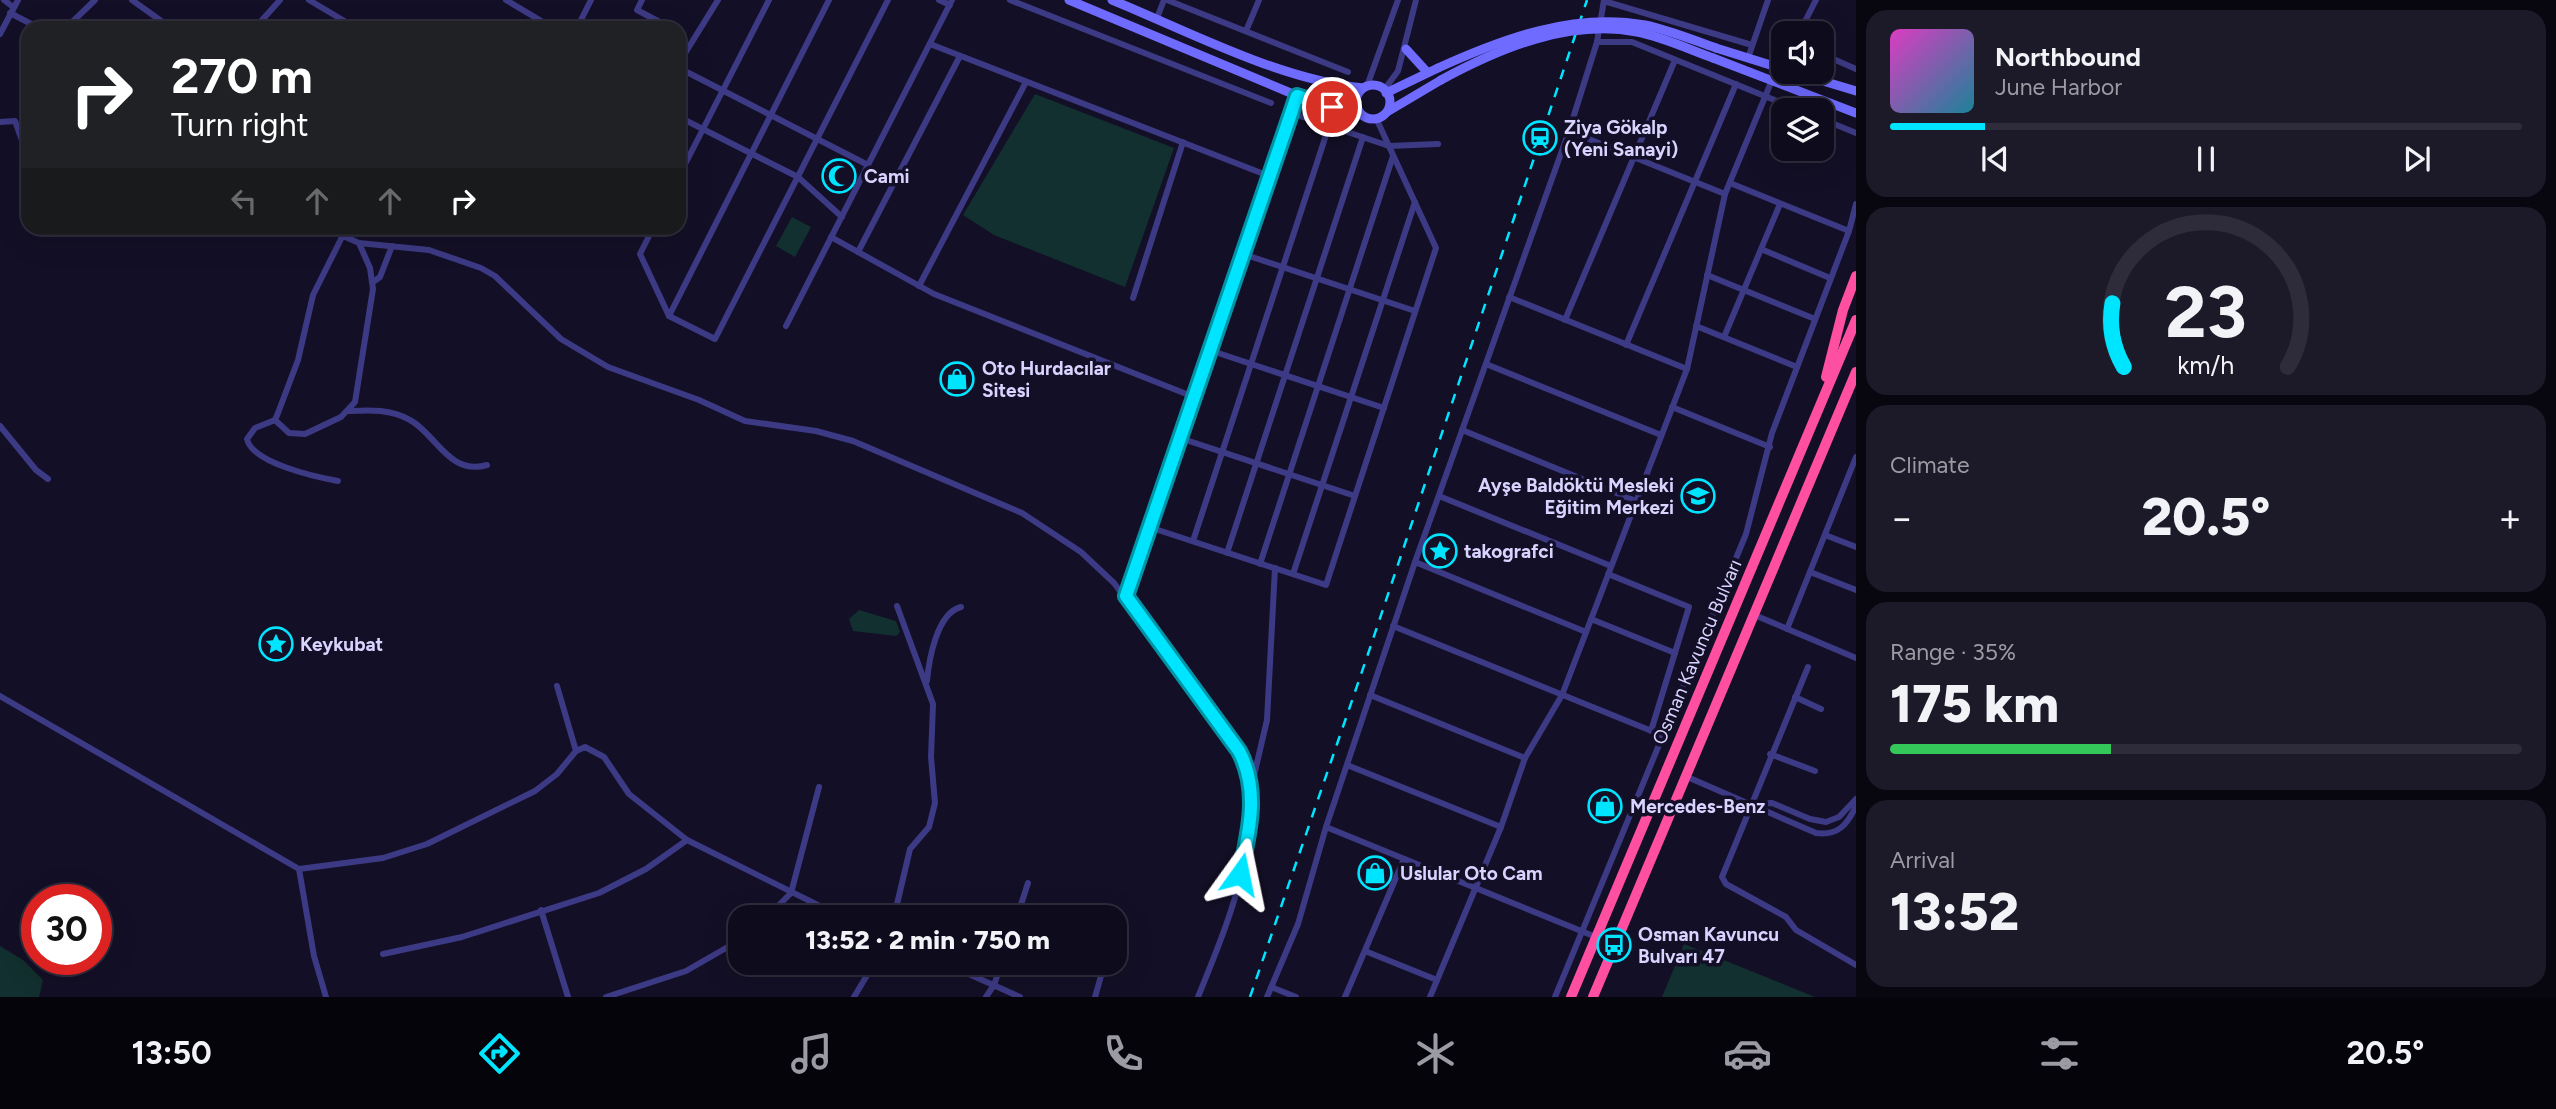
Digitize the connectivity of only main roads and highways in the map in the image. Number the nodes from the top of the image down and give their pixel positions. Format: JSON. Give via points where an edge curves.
{"nodes":[{"id":1,"x":1856,"y":276,"type":"edge"},
{"id":2,"x":1856,"y":320,"type":"edge"},
{"id":3,"x":1856,"y":372,"type":"edge"},
{"id":4,"x":1856,"y":389,"type":"edge"},
{"id":5,"x":1818,"y":409,"type":"junction"},
{"id":6,"x":1837,"y":417,"type":"junction"},
{"id":7,"x":1571,"y":997,"type":"edge"},
{"id":8,"x":1592,"y":997,"type":"edge"}],
"edges":[{"from":1,"to":5,"type":"highway"},
{"from":2,"to":5,"type":"highway","name":"Osman Kavuncu Bulvarı"},
{"from":3,"to":6,"type":"highway","name":"Osman Kavuncu Bulvarı"},
{"from":4,"to":6,"type":"highway"},
{"from":5,"to":7,"type":"highway","name":"Osman Kavuncu Bulvarı"},
{"from":6,"to":8,"type":"highway","name":"Osman Kavuncu Bulvarı"}]}
